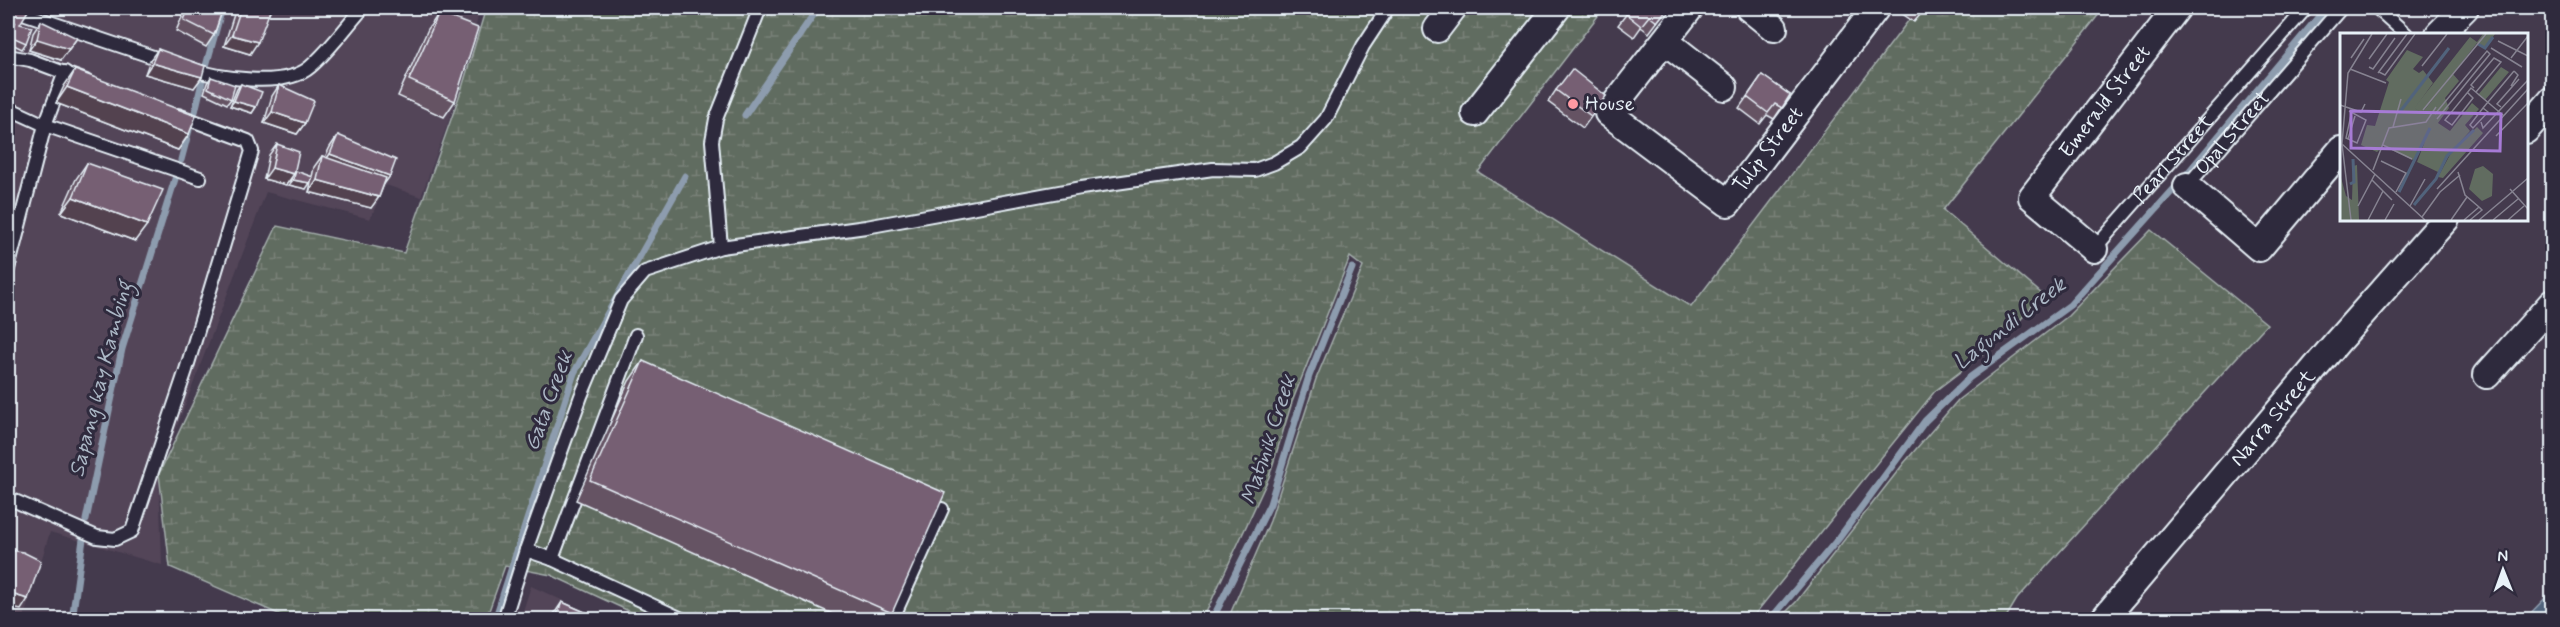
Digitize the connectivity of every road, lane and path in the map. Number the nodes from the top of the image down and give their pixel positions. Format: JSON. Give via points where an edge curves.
{"nodes":[{"id":1,"x":8,"y":8,"type":"edge"},
{"id":2,"x":363,"y":8,"type":"edge"},
{"id":3,"x":760,"y":8,"type":"edge"},
{"id":4,"x":1388,"y":8,"type":"edge"},
{"id":5,"x":1453,"y":8,"type":"edge"},
{"id":6,"x":1557,"y":8,"type":"edge"},
{"id":7,"x":1690,"y":8,"type":"edge"},
{"id":8,"x":1749,"y":8,"type":"edge"},
{"id":9,"x":1876,"y":8,"type":"edge"},
{"id":10,"x":2177,"y":8,"type":"edge"},
{"id":11,"x":2306,"y":8,"type":"edge"},
{"id":12,"x":2341,"y":8,"type":"edge"},
{"id":13,"x":2377,"y":8,"type":"edge"},
{"id":14,"x":2465,"y":8,"type":"edge"},
{"id":15,"x":1774,"y":28,"type":"dead end"},
{"id":16,"x":1437,"y":29,"type":"dead end"},
{"id":17,"x":2405,"y":33,"type":"edge"},
{"id":18,"x":2440,"y":33,"type":"edge"},
{"id":19,"x":1665,"y":41,"type":"junction"},
{"id":20,"x":8,"y":56,"type":"edge"},
{"id":21,"x":65,"y":72,"type":"junction"},
{"id":22,"x":97,"y":85,"type":"edge"},
{"id":23,"x":1724,"y":87,"type":"dead end"},
{"id":24,"x":2553,"y":100,"type":"edge"},
{"id":25,"x":8,"y":108,"type":"edge"},
{"id":26,"x":162,"y":109,"type":"edge"},
{"id":27,"x":1475,"y":113,"type":"dead end"},
{"id":28,"x":45,"y":125,"type":"junction"},
{"id":29,"x":2527,"y":129,"type":"edge"},
{"id":30,"x":2340,"y":151,"type":"edge"},
{"id":31,"x":200,"y":178,"type":"dead end"},
{"id":32,"x":2187,"y":186,"type":"joint"},
{"id":33,"x":2031,"y":197,"type":"joint"},
{"id":34,"x":2445,"y":220,"type":"edge"},
{"id":35,"x":721,"y":247,"type":"junction"},
{"id":36,"x":2094,"y":249,"type":"joint"},
{"id":37,"x":8,"y":269,"type":"edge"},
{"id":38,"x":2553,"y":303,"type":"edge"},
{"id":39,"x":636,"y":335,"type":"dead end"},
{"id":40,"x":2487,"y":375,"type":"dead end"},
{"id":41,"x":8,"y":498,"type":"edge"},
{"id":42,"x":942,"y":509,"type":"edge"},
{"id":43,"x":526,"y":550,"type":"junction"},
{"id":44,"x":552,"y":559,"type":"junction"},
{"id":45,"x":504,"y":620,"type":"edge"},
{"id":46,"x":684,"y":620,"type":"edge"},
{"id":47,"x":892,"y":620,"type":"edge"},
{"id":48,"x":2103,"y":620,"type":"edge"}],
"edges":[{"from":1,"to":2,"type":"lane","via":[[207,75],[265,79],[282,79],[309,69]]},
{"from":3,"to":35,"type":"lane","via":[[716,119],[712,141]]},
{"from":4,"to":35,"type":"lane","via":[[1363,46],[1326,119],[1301,147],[1274,164],[1255,170],[1213,169],[1081,188],[866,227]]},
{"from":5,"to":16,"type":"street"},
{"from":6,"to":27,"type":"street"},
{"from":7,"to":19,"type":"street"},
{"from":8,"to":15,"type":"street"},
{"from":9,"to":19,"type":"street","name":"Tulip Street","via":[[1728,203],[1608,113]]},
{"from":10,"to":33,"type":"street","name":"Emerald Street"},
{"from":11,"to":36,"type":"lane","name":"Pearl Street"},
{"from":12,"to":32,"type":"lane","name":"Opal Street"},
{"from":13,"to":17,"type":"lane"},
{"from":14,"to":18,"type":"street"},
{"from":19,"to":23,"type":"street"},
{"from":20,"to":21,"type":"lane"},
{"from":21,"to":22,"type":"lane"},
{"from":21,"to":28,"type":"lane"},
{"from":24,"to":29,"type":"street"},
{"from":25,"to":28,"type":"lane"},
{"from":26,"to":41,"type":"lane","via":[[248,141],[252,151],[186,370],[132,531],[115,539],[97,537]]},
{"from":28,"to":31,"type":"lane"},
{"from":28,"to":37,"type":"lane"},
{"from":30,"to":32,"type":"street","name":"Opal Street","via":[[2259,248]]},
{"from":33,"to":36,"type":"street","name":"Pearl Street"},
{"from":34,"to":48,"type":"street","name":"Narra Street"},
{"from":35,"to":43,"type":"lane","via":[[645,272],[621,300],[581,396]]},
{"from":38,"to":40,"type":"street"},
{"from":39,"to":44,"type":"lane"},
{"from":42,"to":47,"type":"lane"},
{"from":43,"to":44,"type":"lane"},
{"from":43,"to":45,"type":"lane"},
{"from":44,"to":46,"type":"lane"}]}
